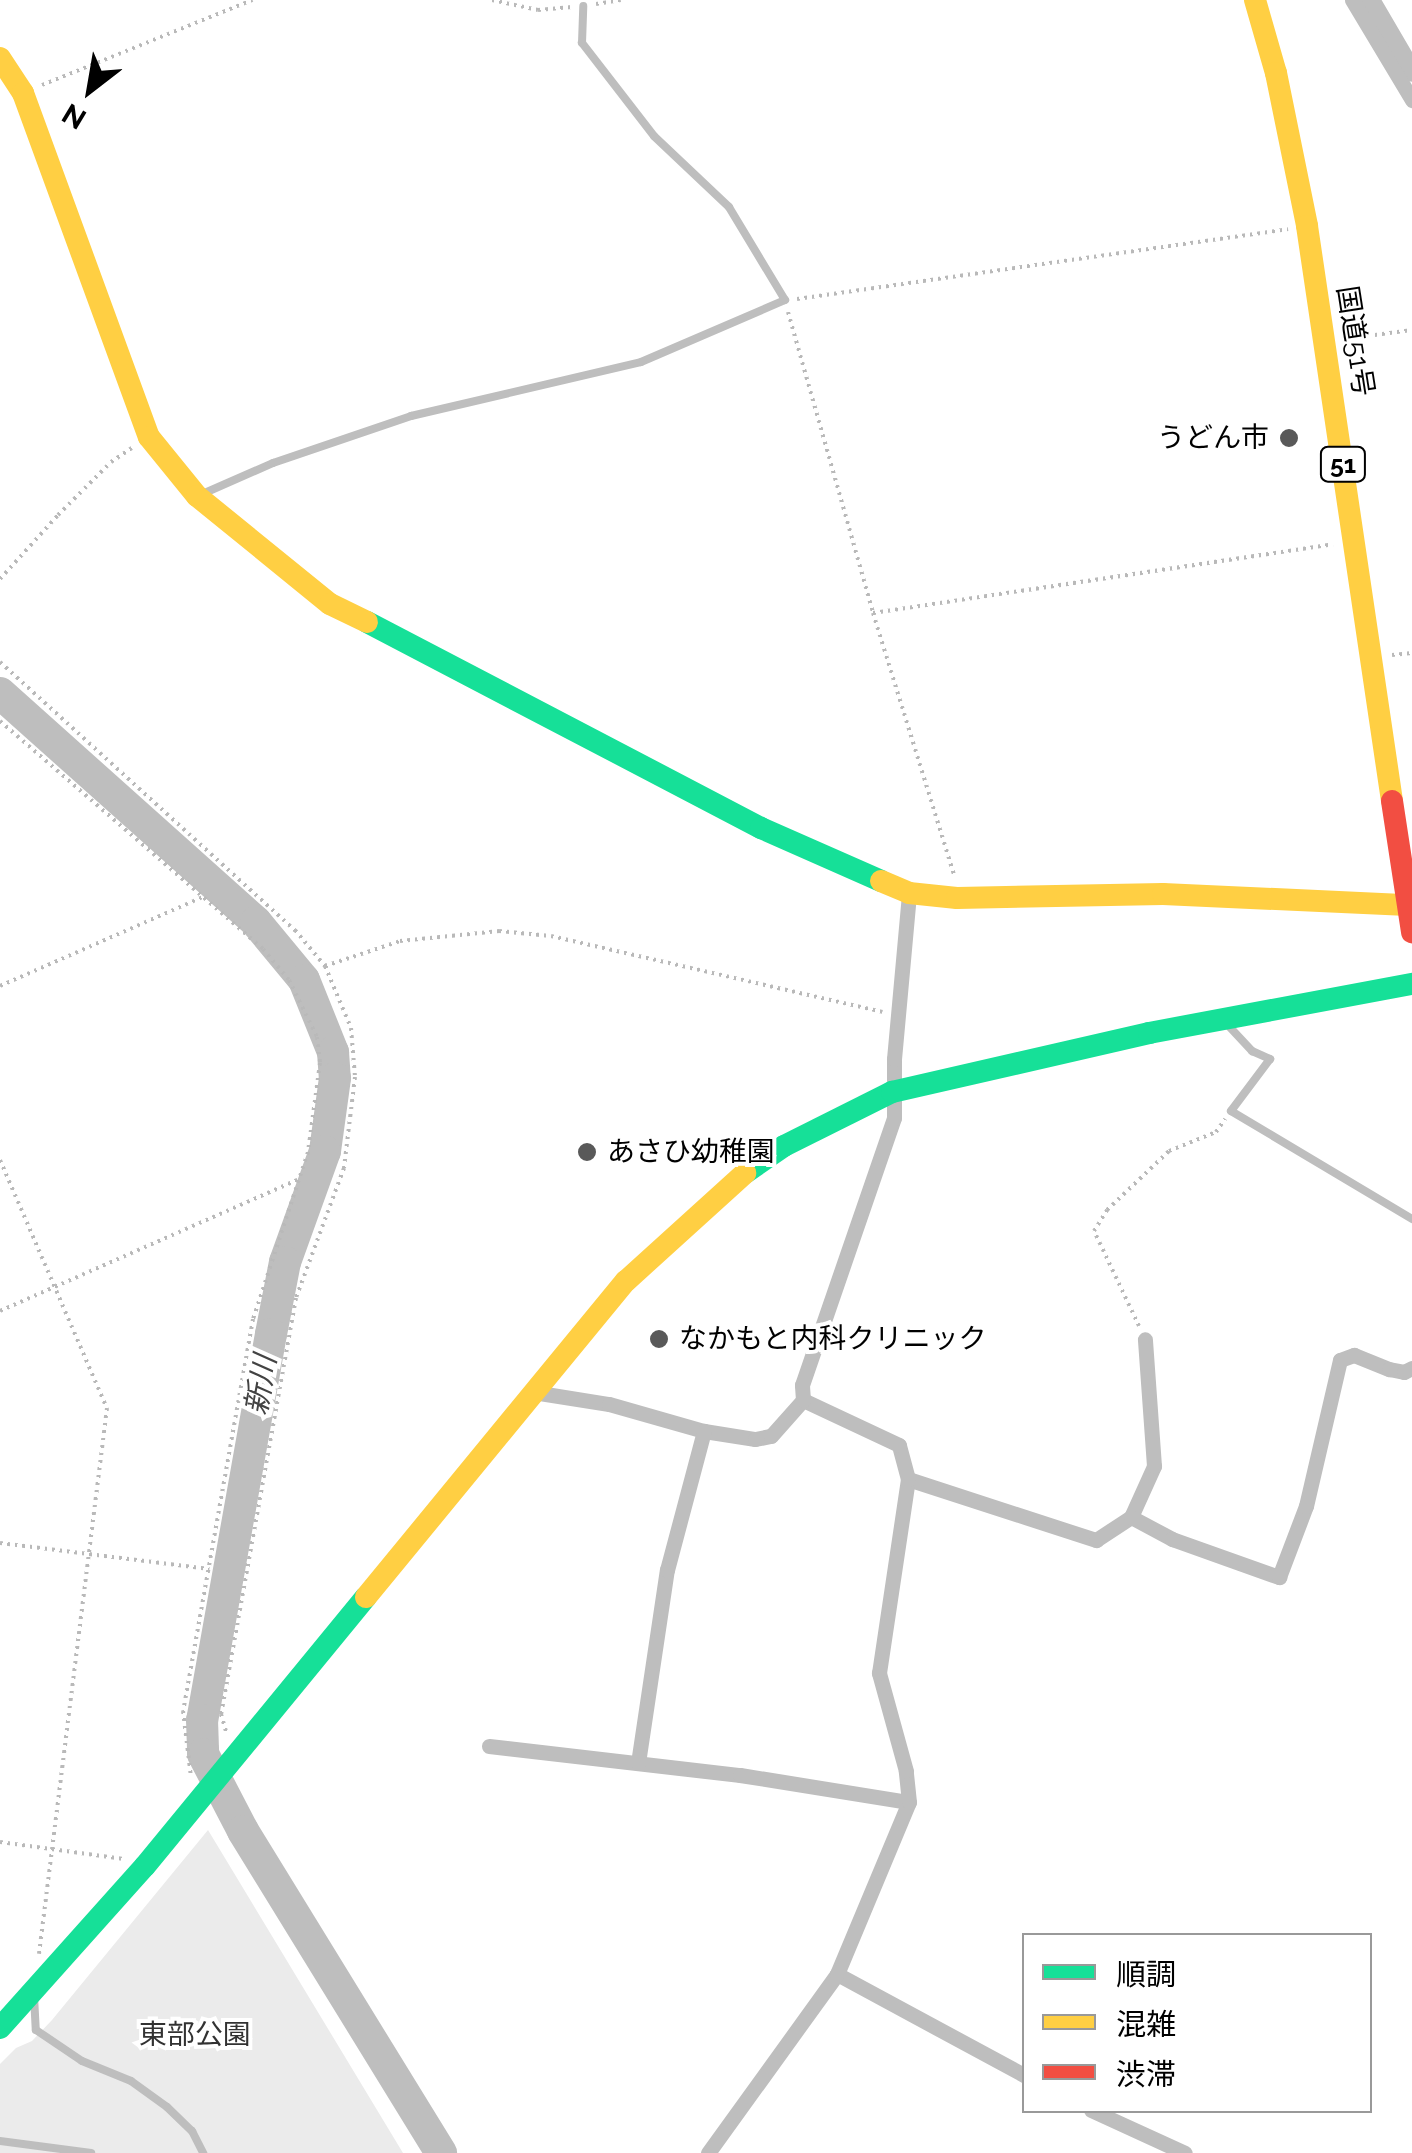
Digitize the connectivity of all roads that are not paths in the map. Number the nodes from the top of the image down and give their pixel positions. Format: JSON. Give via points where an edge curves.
{"nodes":[{"id":1,"x":1255,"y":0,"type":"edge"},
{"id":2,"x":1352,"y":0,"type":"edge"},
{"id":3,"x":583,"y":6,"type":"road end"},
{"id":4,"x":0,"y":58,"type":"edge"},
{"id":5,"x":1412,"y":100,"type":"edge"},
{"id":6,"x":197,"y":496,"type":"junction"},
{"id":7,"x":909,"y":893,"type":"junction"},
{"id":8,"x":1408,"y":905,"type":"junction"},
{"id":9,"x":1412,"y":932,"type":"edge"},
{"id":10,"x":1412,"y":984,"type":"edge"},
{"id":11,"x":1223,"y":1020,"type":"junction"},
{"id":12,"x":892,"y":1092,"type":"junction"},
{"id":13,"x":1412,"y":1219,"type":"edge"},
{"id":14,"x":1145,"y":1339,"type":"road end"},
{"id":15,"x":1412,"y":1368,"type":"edge"},
{"id":16,"x":533,"y":1392,"type":"junction"},
{"id":17,"x":803,"y":1400,"type":"junction"},
{"id":18,"x":704,"y":1430,"type":"junction"},
{"id":19,"x":908,"y":1479,"type":"junction"},
{"id":20,"x":1131,"y":1517,"type":"junction"},
{"id":21,"x":489,"y":1746,"type":"dead end"},
{"id":22,"x":638,"y":1763,"type":"junction"},
{"id":23,"x":909,"y":1802,"type":"junction"},
{"id":24,"x":837,"y":1974,"type":"junction"},
{"id":25,"x":34,"y":1994,"type":"junction"},
{"id":26,"x":0,"y":2028,"type":"edge"},
{"id":27,"x":1022,"y":2074,"type":"edge"},
{"id":28,"x":1098,"y":2113,"type":"edge"},
{"id":29,"x":0,"y":2142,"type":"edge"},
{"id":30,"x":91,"y":2153,"type":"edge"},
{"id":31,"x":203,"y":2153,"type":"edge"},
{"id":32,"x":708,"y":2153,"type":"edge"},
{"id":33,"x":1185,"y":2153,"type":"edge"}],
"edges":[{"from":1,"to":8,"type":"main road","name":"国道51号","number":"51","via":[[1307,226]]},
{"from":2,"to":5,"type":"street"},
{"from":3,"to":6,"type":"lane","via":[[582,44],[654,136],[729,207],[785,300],[641,362],[411,416]]},
{"from":4,"to":6,"type":"main road","via":[[24,93],[149,437]]},
{"from":6,"to":7,"type":"main road","via":[[330,604],[762,828]]},
{"from":7,"to":8,"type":"main road","via":[[1164,894]]},
{"from":7,"to":12,"type":"street"},
{"from":8,"to":9,"type":"main road","name":"国道51号","number":"51"},
{"from":10,"to":11,"type":"main road"},
{"from":11,"to":12,"type":"main road"},
{"from":11,"to":13,"type":"lane","via":[[1237,1039],[1270,1060],[1231,1111]]},
{"from":12,"to":16,"type":"main road","via":[[784,1146],[684,1222]]},
{"from":12,"to":17,"type":"street","via":[[894,1118],[802,1386]]},
{"from":14,"to":20,"type":"street","via":[[1154,1466]]},
{"from":15,"to":20,"type":"street","via":[[1404,1372],[1354,1354],[1340,1360],[1306,1506],[1279,1577]]},
{"from":16,"to":18,"type":"street","via":[[624,1407]]},
{"from":16,"to":25,"type":"main road"},
{"from":17,"to":18,"type":"street","via":[[771,1436]]},
{"from":17,"to":19,"type":"street","via":[[899,1445]]},
{"from":18,"to":22,"type":"street","via":[[668,1570]]},
{"from":19,"to":20,"type":"street","via":[[1096,1540]]},
{"from":19,"to":23,"type":"street","via":[[879,1673]]},
{"from":21,"to":22,"type":"street"},
{"from":22,"to":23,"type":"street"},
{"from":23,"to":24,"type":"street"},
{"from":24,"to":27,"type":"street"},
{"from":24,"to":32,"type":"street"},
{"from":25,"to":26,"type":"main road"},
{"from":25,"to":31,"type":"lane","via":[[36,2030],[167,2107]]},
{"from":28,"to":33,"type":"street"},
{"from":29,"to":30,"type":"lane"}]}
